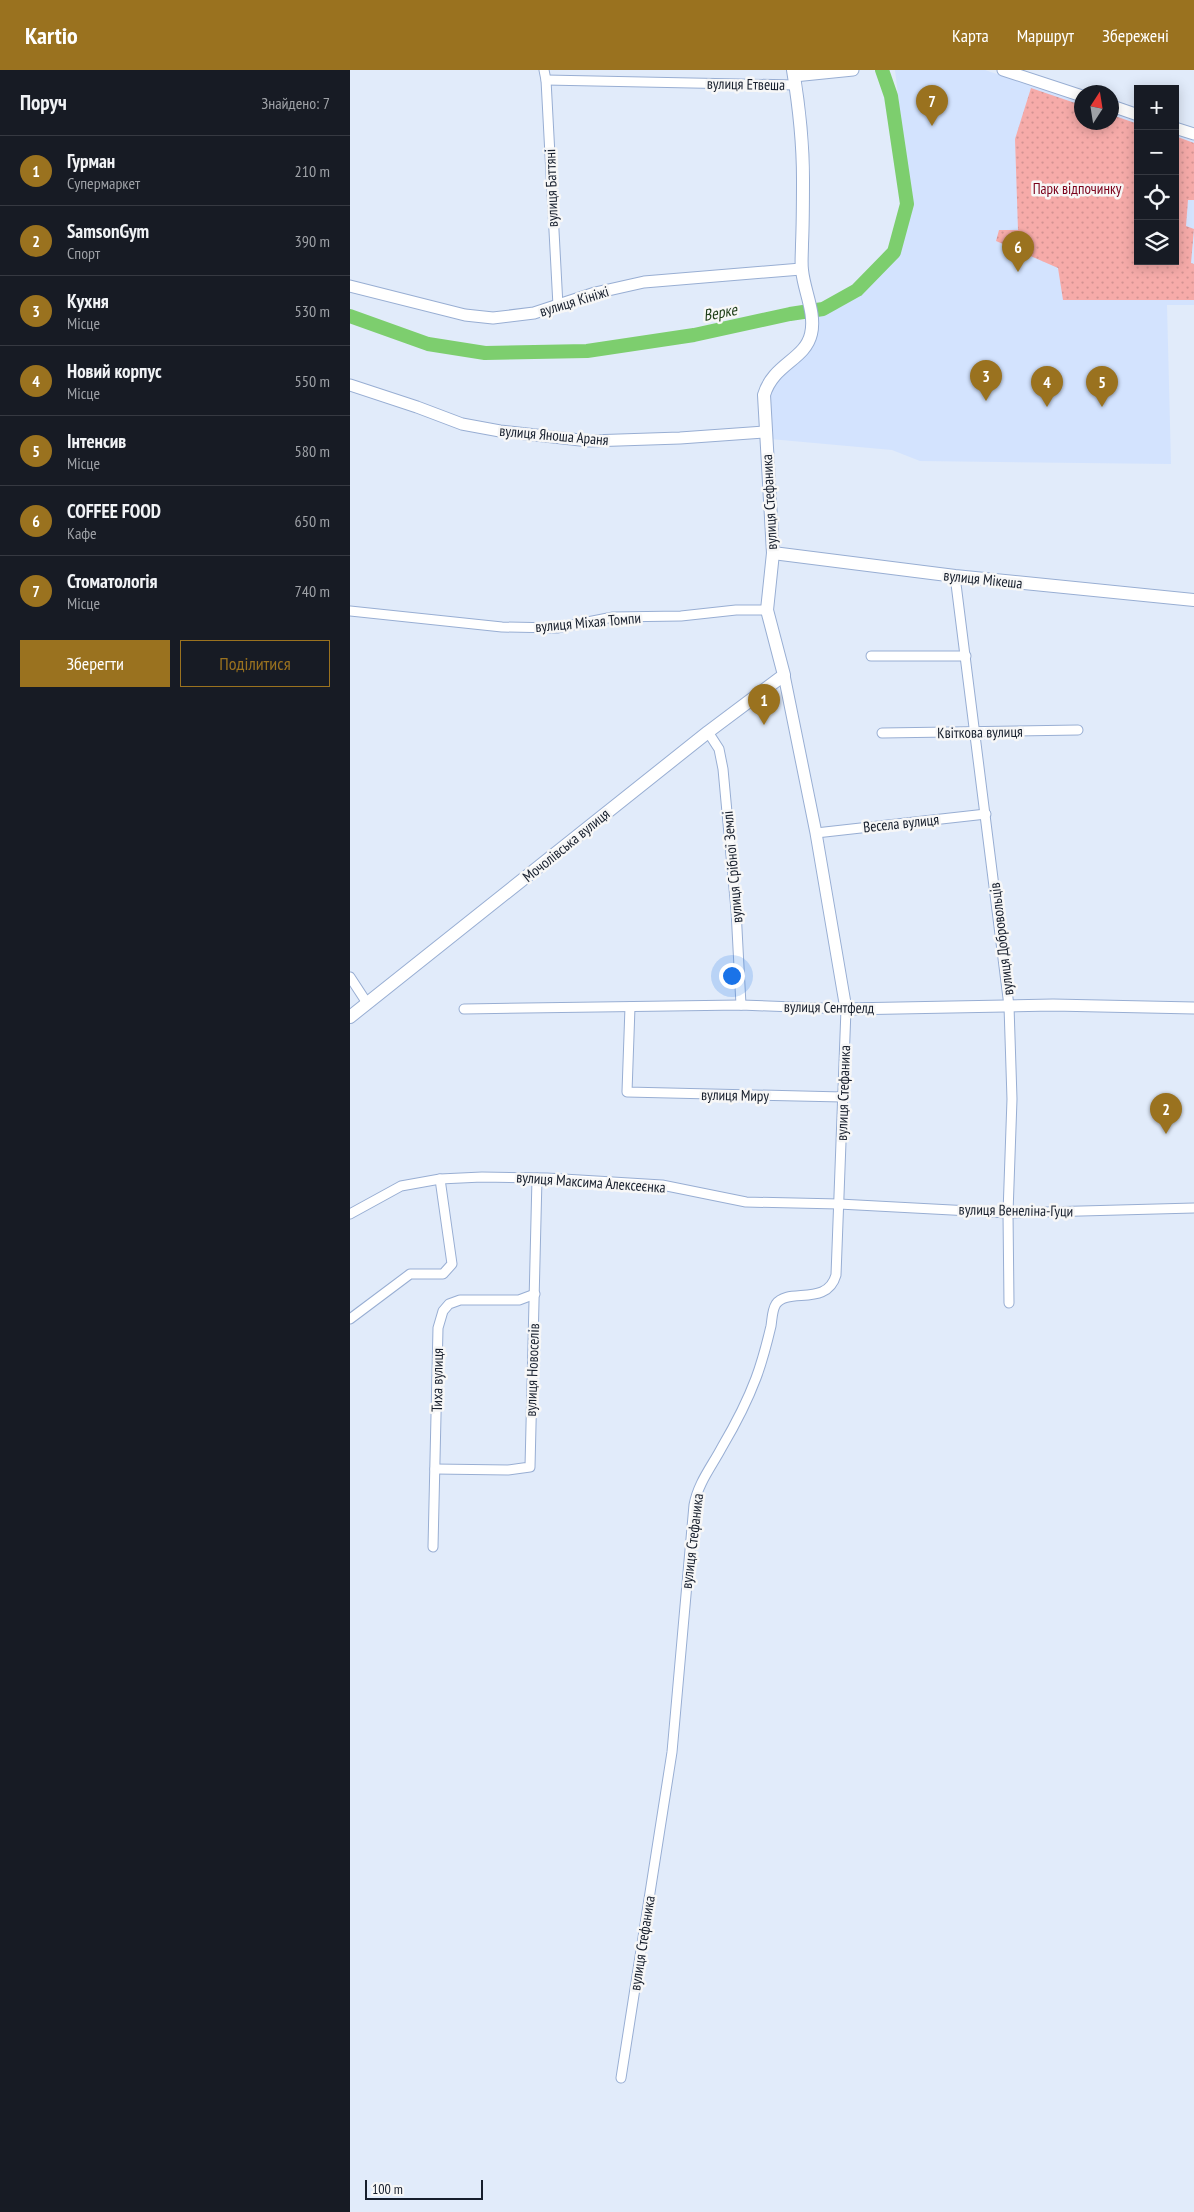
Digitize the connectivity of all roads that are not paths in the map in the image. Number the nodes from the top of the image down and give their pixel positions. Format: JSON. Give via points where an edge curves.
{"nodes":[{"id":1,"x":544,"y":70,"type":"edge"},
{"id":2,"x":853,"y":70,"type":"edge"},
{"id":3,"x":1003,"y":70,"type":"edge"},
{"id":4,"x":794,"y":77,"type":"edge"},
{"id":5,"x":546,"y":80,"type":"junction"},
{"id":6,"x":1074,"y":93,"type":"edge"},
{"id":7,"x":1119,"y":108,"type":"edge"},
{"id":8,"x":1134,"y":114,"type":"edge"},
{"id":9,"x":1179,"y":129,"type":"edge"},
{"id":10,"x":1194,"y":134,"type":"edge"},
{"id":11,"x":801,"y":270,"type":"junction"},
{"id":12,"x":350,"y":286,"type":"edge"},
{"id":13,"x":558,"y":306,"type":"junction"},
{"id":14,"x":350,"y":385,"type":"edge"},
{"id":15,"x":765,"y":432,"type":"junction"},
{"id":16,"x":773,"y":554,"type":"junction"},
{"id":17,"x":955,"y":576,"type":"junction"},
{"id":18,"x":1194,"y":600,"type":"edge"},
{"id":19,"x":767,"y":610,"type":"junction"},
{"id":20,"x":350,"y":611,"type":"edge"},
{"id":21,"x":871,"y":656,"type":"dead end"},
{"id":22,"x":966,"y":656,"type":"junction"},
{"id":23,"x":784,"y":675,"type":"junction"},
{"id":24,"x":1078,"y":730,"type":"dead end"},
{"id":25,"x":708,"y":732,"type":"junction"},
{"id":26,"x":976,"y":732,"type":"junction"},
{"id":27,"x":882,"y":733,"type":"dead end"},
{"id":28,"x":986,"y":814,"type":"junction"},
{"id":29,"x":816,"y":833,"type":"junction"},
{"id":30,"x":350,"y":977,"type":"edge"},
{"id":31,"x":367,"y":1003,"type":"junction"},
{"id":32,"x":741,"y":1006,"type":"junction"},
{"id":33,"x":1009,"y":1006,"type":"junction"},
{"id":34,"x":630,"y":1007,"type":"junction"},
{"id":35,"x":464,"y":1008,"type":"dead end"},
{"id":36,"x":1194,"y":1008,"type":"edge"},
{"id":37,"x":846,"y":1009,"type":"junction"},
{"id":38,"x":350,"y":1017,"type":"edge"},
{"id":39,"x":843,"y":1097,"type":"junction"},
{"id":40,"x":537,"y":1178,"type":"junction"},
{"id":41,"x":440,"y":1179,"type":"junction"},
{"id":42,"x":839,"y":1204,"type":"junction"},
{"id":43,"x":1194,"y":1208,"type":"edge"},
{"id":44,"x":1008,"y":1213,"type":"junction"},
{"id":45,"x":350,"y":1214,"type":"edge"},
{"id":46,"x":535,"y":1294,"type":"junction"},
{"id":47,"x":1009,"y":1303,"type":"dead end"},
{"id":48,"x":350,"y":1320,"type":"edge"},
{"id":49,"x":435,"y":1469,"type":"junction"},
{"id":50,"x":433,"y":1547,"type":"dead end"},
{"id":51,"x":621,"y":2078,"type":"dead end"}],
"edges":[{"from":1,"to":5,"type":"street","name":"вулиця Баттяні"},
{"from":2,"to":4,"type":"street"},
{"from":3,"to":6,"type":"street"},
{"from":4,"to":5,"type":"street","name":"вулиця Етвеша"},
{"from":4,"to":11,"type":"main road","name":"вулиця Стефаника","via":[[803,177]]},
{"from":5,"to":13,"type":"street","name":"вулиця Баттяні"},
{"from":7,"to":8,"type":"street"},
{"from":9,"to":10,"type":"street"},
{"from":11,"to":13,"type":"street","name":"вулиця Кініжі","via":[[644,282],[595,293]]},
{"from":11,"to":15,"type":"main road","name":"вулиця Стефаника","via":[[811,313],[811,334],[806,345],[767,382]]},
{"from":12,"to":13,"type":"street","name":"вулиця Кініжі","via":[[465,315],[492,318],[534,313]]},
{"from":14,"to":15,"type":"street","name":"вулиця Яноша Араня","via":[[462,424],[500,431],[589,441]]},
{"from":15,"to":16,"type":"main road","name":"вулиця Стефаника"},
{"from":16,"to":17,"type":"main road","name":"вулиця Мікеша"},
{"from":16,"to":19,"type":"main road","name":"вулиця Стефаника"},
{"from":17,"to":18,"type":"main road","name":"вулиця Мікеша"},
{"from":17,"to":22,"type":"street","name":"вулиця Добровольців"},
{"from":19,"to":20,"type":"street","name":"вулиця Міхая Томпи","via":[[613,617],[557,628],[502,627]]},
{"from":19,"to":23,"type":"main road","name":"вулиця Стефаника"},
{"from":21,"to":22,"type":"street"},
{"from":22,"to":26,"type":"street","name":"вулиця Добровольців"},
{"from":23,"to":25,"type":"main road","name":"Мочолівська вулиця"},
{"from":23,"to":29,"type":"street","name":"вулиця Стефаника"},
{"from":24,"to":26,"type":"street","name":"Квіткова вулиця"},
{"from":25,"to":31,"type":"main road","name":"Мочолівська вулиця"},
{"from":25,"to":32,"type":"street","name":"вулиця Срібної Землі","via":[[719,748],[724,769]]},
{"from":26,"to":27,"type":"street","name":"Квіткова вулиця"},
{"from":26,"to":28,"type":"street","name":"вулиця Добровольців"},
{"from":28,"to":29,"type":"street","name":"Весела вулиця"},
{"from":28,"to":33,"type":"street","name":"вулиця Добровольців"},
{"from":29,"to":37,"type":"street","name":"вулиця Стефаника"},
{"from":30,"to":31,"type":"street"},
{"from":31,"to":38,"type":"main road","name":"Мочолівська вулиця"},
{"from":32,"to":34,"type":"street","name":"вулиця Сентфелд"},
{"from":32,"to":37,"type":"street","name":"вулиця Сентфелд"},
{"from":33,"to":36,"type":"street","name":"вулиця Сентфелд"},
{"from":33,"to":37,"type":"street","name":"вулиця Сентфелд"},
{"from":33,"to":44,"type":"street","name":"вулиця Добровольців","via":[[1012,1099]]},
{"from":34,"to":35,"type":"street","name":"вулиця Сентфелд"},
{"from":34,"to":39,"type":"street","name":"вулиця Миру","via":[[627,1092]]},
{"from":37,"to":39,"type":"street","name":"вулиця Стефаника"},
{"from":39,"to":42,"type":"street","name":"вулиця Стефаника"},
{"from":40,"to":41,"type":"street","name":"вулиця Максима Алексеєнка"},
{"from":40,"to":42,"type":"street","name":"вулиця Максима Алексеєнка","via":[[662,1186],[746,1202]]},
{"from":40,"to":46,"type":"street","name":"вулиця Новоселів"},
{"from":41,"to":45,"type":"street","name":"вулиця Максима Алексеєнка","via":[[401,1186]]},
{"from":41,"to":48,"type":"street","via":[[452,1264],[443,1274],[410,1274]]},
{"from":42,"to":44,"type":"street","name":"вулиця Венеліна-Гуци"},
{"from":42,"to":51,"type":"street","name":"вулиця Стефаника","via":[[834,1282],[816,1294],[782,1298],[774,1306],[756,1377],[742,1411],[697,1488],[672,1752]]},
{"from":43,"to":44,"type":"street","name":"вулиця Венеліна-Гуци"},
{"from":44,"to":47,"type":"street","name":"вулиця Добровольців"},
{"from":46,"to":49,"type":"street","name":"Тиха вулиця","via":[[519,1300],[460,1300],[449,1304],[443,1311],[438,1328]]},
{"from":46,"to":49,"type":"street","name":"вулиця Новоселів","via":[[530,1467],[508,1470]]},
{"from":49,"to":50,"type":"street","name":"Тиха вулиця"}]}
